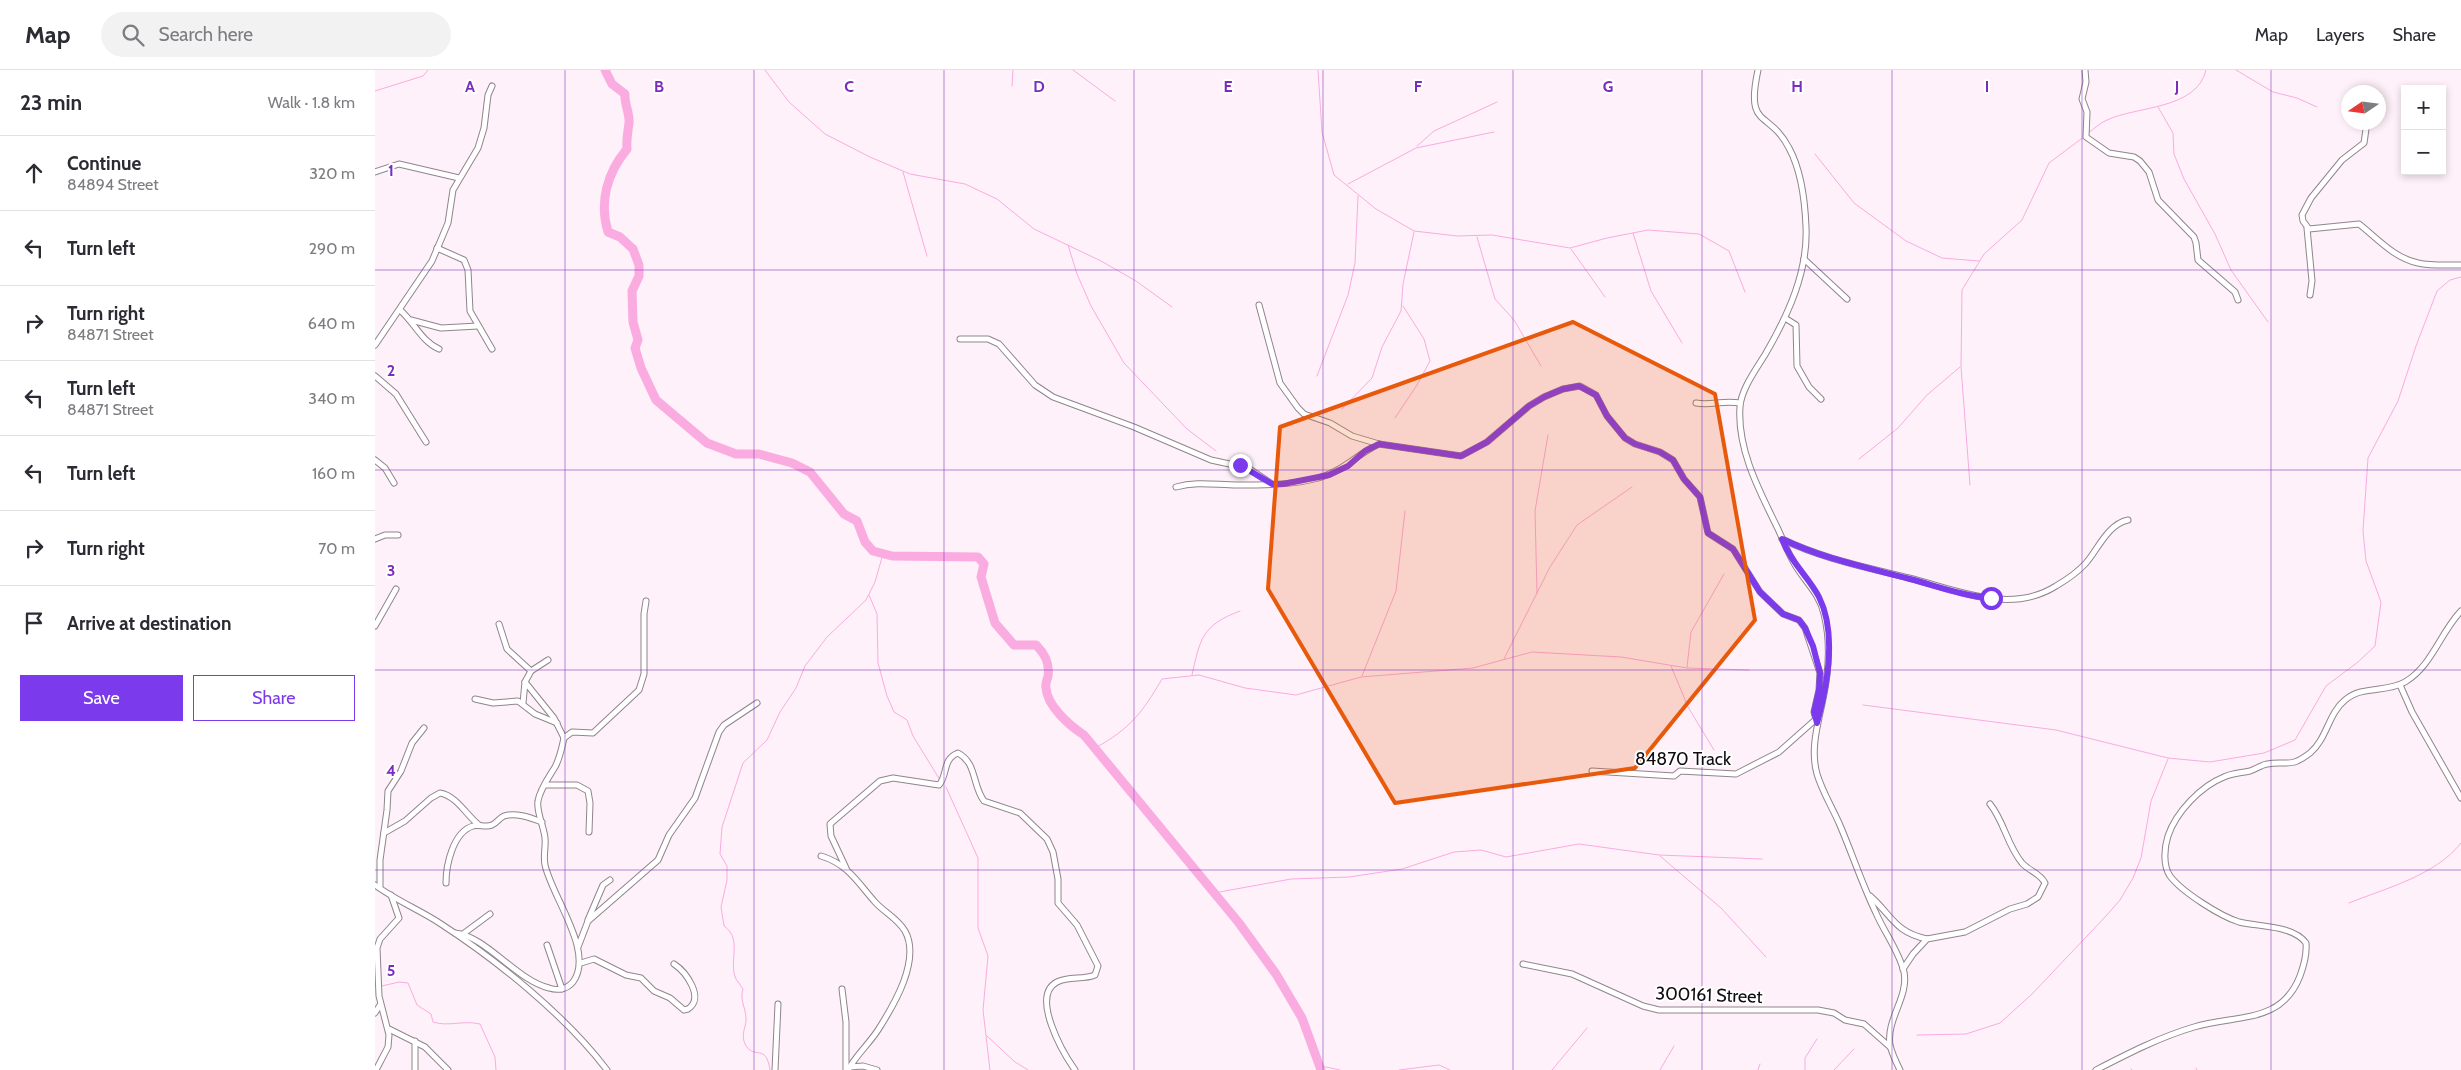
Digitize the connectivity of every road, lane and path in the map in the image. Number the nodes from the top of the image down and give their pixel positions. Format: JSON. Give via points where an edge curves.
{"nodes":[{"id":1,"x":1758,"y":70,"type":"edge"},
{"id":2,"x":2085,"y":70,"type":"edge"},
{"id":3,"x":492,"y":86,"type":"dead end"},
{"id":4,"x":2366,"y":130,"type":"edge"},
{"id":5,"x":375,"y":172,"type":"edge"},
{"id":6,"x":459,"y":178,"type":"junction"},
{"id":7,"x":2307,"y":228,"type":"junction"},
{"id":8,"x":437,"y":248,"type":"junction"},
{"id":9,"x":1804,"y":259,"type":"junction"},
{"id":10,"x":2461,"y":265,"type":"edge"},
{"id":11,"x":2311,"y":295,"type":"dead end"},
{"id":12,"x":1847,"y":299,"type":"dead end"},
{"id":13,"x":2238,"y":300,"type":"dead end"},
{"id":14,"x":1259,"y":305,"type":"dead end"},
{"id":15,"x":400,"y":310,"type":"junction"},
{"id":16,"x":1785,"y":318,"type":"junction"},
{"id":17,"x":411,"y":320,"type":"junction"},
{"id":18,"x":478,"y":326,"type":"junction"},
{"id":19,"x":960,"y":339,"type":"dead end"},
{"id":20,"x":375,"y":346,"type":"edge"},
{"id":21,"x":439,"y":349,"type":"dead end"},
{"id":22,"x":492,"y":349,"type":"dead end"},
{"id":23,"x":375,"y":376,"type":"edge"},
{"id":24,"x":1821,"y":399,"type":"dead end"},
{"id":25,"x":1695,"y":403,"type":"dead end"},
{"id":26,"x":1740,"y":403,"type":"junction"},
{"id":27,"x":426,"y":442,"type":"dead end"},
{"id":28,"x":1379,"y":444,"type":"junction"},
{"id":29,"x":375,"y":460,"type":"edge"},
{"id":30,"x":394,"y":484,"type":"dead end"},
{"id":31,"x":1272,"y":484,"type":"junction"},
{"id":32,"x":1176,"y":486,"type":"dead end"},
{"id":33,"x":2128,"y":520,"type":"dead end"},
{"id":34,"x":398,"y":535,"type":"dead end"},
{"id":35,"x":375,"y":539,"type":"edge"},
{"id":36,"x":1782,"y":539,"type":"junction"},
{"id":37,"x":395,"y":589,"type":"dead end"},
{"id":38,"x":646,"y":601,"type":"dead end"},
{"id":39,"x":2461,"y":611,"type":"edge"},
{"id":40,"x":499,"y":624,"type":"dead end"},
{"id":41,"x":375,"y":626,"type":"edge"},
{"id":42,"x":548,"y":660,"type":"dead end"},
{"id":43,"x":531,"y":671,"type":"junction"},
{"id":44,"x":525,"y":682,"type":"junction"},
{"id":45,"x":2400,"y":685,"type":"junction"},
{"id":46,"x":475,"y":699,"type":"dead end"},
{"id":47,"x":523,"y":703,"type":"junction"},
{"id":48,"x":757,"y":704,"type":"dead end"},
{"id":49,"x":1816,"y":721,"type":"junction"},
{"id":50,"x":557,"y":724,"type":"junction"},
{"id":51,"x":424,"y":728,"type":"dead end"},
{"id":52,"x":564,"y":738,"type":"junction"},
{"id":53,"x":1592,"y":771,"type":"dead end"},
{"id":54,"x":545,"y":785,"type":"junction"},
{"id":55,"x":2461,"y":798,"type":"edge"},
{"id":56,"x":1990,"y":804,"type":"dead end"},
{"id":57,"x":542,"y":822,"type":"junction"},
{"id":58,"x":480,"y":825,"type":"junction"},
{"id":59,"x":589,"y":832,"type":"dead end"},
{"id":60,"x":384,"y":833,"type":"junction"},
{"id":61,"x":821,"y":856,"type":"dead end"},
{"id":62,"x":846,"y":868,"type":"junction"},
{"id":63,"x":610,"y":880,"type":"dead end"},
{"id":64,"x":446,"y":883,"type":"dead end"},
{"id":65,"x":377,"y":887,"type":"edge"},
{"id":66,"x":1867,"y":893,"type":"junction"},
{"id":67,"x":390,"y":894,"type":"junction"},
{"id":68,"x":490,"y":914,"type":"dead end"},
{"id":69,"x":588,"y":921,"type":"junction"},
{"id":70,"x":455,"y":934,"type":"junction"},
{"id":71,"x":463,"y":934,"type":"junction"},
{"id":72,"x":1927,"y":939,"type":"junction"},
{"id":73,"x":547,"y":945,"type":"dead end"},
{"id":74,"x":577,"y":947,"type":"junction"},
{"id":75,"x":581,"y":964,"type":"junction"},
{"id":76,"x":673,"y":964,"type":"dead end"},
{"id":77,"x":1523,"y":964,"type":"dead end"},
{"id":78,"x":1903,"y":969,"type":"junction"},
{"id":79,"x":562,"y":989,"type":"junction"},
{"id":80,"x":842,"y":989,"type":"dead end"},
{"id":81,"x":779,"y":1004,"type":"dead end"},
{"id":82,"x":381,"y":1005,"type":"junction"},
{"id":83,"x":375,"y":1013,"type":"edge"},
{"id":84,"x":389,"y":1029,"type":"junction"},
{"id":85,"x":415,"y":1041,"type":"junction"},
{"id":86,"x":1890,"y":1047,"type":"junction"},
{"id":87,"x":848,"y":1069,"type":"edge"},
{"id":88,"x":376,"y":1070,"type":"edge"},
{"id":89,"x":415,"y":1070,"type":"edge"},
{"id":90,"x":448,"y":1070,"type":"edge"},
{"id":91,"x":607,"y":1070,"type":"edge"},
{"id":92,"x":775,"y":1070,"type":"edge"},
{"id":93,"x":877,"y":1070,"type":"edge"},
{"id":94,"x":1075,"y":1070,"type":"edge"},
{"id":95,"x":1900,"y":1070,"type":"edge"},
{"id":96,"x":2096,"y":1070,"type":"edge"}],
"edges":[{"from":1,"to":9,"type":"street","via":[[1755,110],[1784,139],[1795,162],[1806,226]]},
{"from":2,"to":13,"type":"street","via":[[2082,99],[2087,112],[2086,137],[2109,153],[2140,161],[2149,172],[2158,200],[2197,243],[2198,260],[2235,292]]},
{"from":3,"to":6,"type":"street","via":[[478,148]]},
{"from":4,"to":7,"type":"street","via":[[2365,143],[2342,160],[2304,208],[2303,221]]},
{"from":5,"to":6,"type":"street","via":[[405,165]]},
{"from":6,"to":8,"type":"street","via":[[453,190],[448,223]]},
{"from":7,"to":10,"type":"street","via":[[2359,224],[2409,260]]},
{"from":7,"to":11,"type":"street"},
{"from":8,"to":15,"type":"street","via":[[425,273]]},
{"from":8,"to":18,"type":"street","via":[[460,257],[466,264],[468,302]]},
{"from":9,"to":12,"type":"street"},
{"from":9,"to":16,"type":"street"},
{"from":14,"to":28,"type":"street","via":[[1281,383],[1303,414]]},
{"from":15,"to":17,"type":"street"},
{"from":15,"to":20,"type":"street"},
{"from":16,"to":24,"type":"street","via":[[1796,326],[1797,366],[1809,387]]},
{"from":16,"to":26,"type":"street"},
{"from":17,"to":18,"type":"street","via":[[441,328]]},
{"from":17,"to":21,"type":"street","via":[[428,343]]},
{"from":18,"to":22,"type":"street"},
{"from":19,"to":31,"type":"street","via":[[988,339],[999,344],[1035,385],[1053,397],[1133,426],[1211,460],[1248,468]]},
{"from":23,"to":27,"type":"street","via":[[396,394]]},
{"from":25,"to":26,"type":"street"},
{"from":26,"to":36,"type":"street","via":[[1740,424],[1748,460]]},
{"from":28,"to":31,"type":"street","via":[[1329,475],[1293,484]]},
{"from":28,"to":49,"type":"street","via":[[1461,456],[1487,442],[1544,397],[1574,386],[1589,390],[1596,395],[1607,416],[1625,438],[1673,460],[1700,497],[1708,533],[1733,549],[1760,592],[1783,614],[1802,624],[1813,646],[1820,673],[1814,712]]},
{"from":29,"to":30,"type":"street","via":[[385,468]]},
{"from":31,"to":32,"type":"street","via":[[1190,483]]},
{"from":33,"to":36,"type":"street","via":[[2120,522],[2108,534],[2073,576],[2029,598],[2010,600],[1976,597],[1859,567],[1811,553]]},
{"from":34,"to":35,"type":"street"},
{"from":36,"to":49,"type":"street","via":[[1797,568],[1819,597],[1827,628],[1827,680]]},
{"from":37,"to":41,"type":"street"},
{"from":38,"to":52,"type":"street","via":[[643,614],[644,674],[639,690],[593,733],[572,732]]},
{"from":39,"to":45,"type":"street","via":[[2418,672]]},
{"from":40,"to":43,"type":"street","via":[[507,649]]},
{"from":42,"to":43,"type":"street"},
{"from":43,"to":44,"type":"street"},
{"from":44,"to":47,"type":"street"},
{"from":44,"to":50,"type":"street"},
{"from":45,"to":55,"type":"street"},
{"from":45,"to":96,"type":"street","via":[[2361,691],[2345,700],[2334,712],[2315,748],[2293,763],[2267,764],[2217,780],[2188,804],[2166,842],[2166,867],[2173,879],[2189,893],[2238,922],[2291,932],[2306,943],[2303,968],[2289,998],[2255,1016],[2193,1027]]},
{"from":46,"to":47,"type":"street"},
{"from":47,"to":50,"type":"street","via":[[535,714]]},
{"from":48,"to":69,"type":"street","via":[[724,725],[719,732],[695,798],[669,835],[658,860]]},
{"from":49,"to":53,"type":"street","name":"84870 Track","via":[[1779,752],[1736,774],[1680,771],[1674,776],[1665,776]]},
{"from":49,"to":66,"type":"street","via":[[1817,774]]},
{"from":50,"to":52,"type":"street"},
{"from":51,"to":60,"type":"street","via":[[412,743],[401,771],[388,791]]},
{"from":52,"to":54,"type":"street","via":[[556,765]]},
{"from":54,"to":57,"type":"street","via":[[537,802]]},
{"from":54,"to":59,"type":"street","via":[[577,785],[588,791]]},
{"from":56,"to":72,"type":"street","via":[[2023,864],[2042,877],[2045,883],[2043,890],[2027,904],[1965,932]]},
{"from":57,"to":58,"type":"street","via":[[511,815],[494,824]]},
{"from":57,"to":74,"type":"street","via":[[545,863]]},
{"from":58,"to":60,"type":"street","via":[[460,805],[440,794]]},
{"from":58,"to":64,"type":"street","via":[[469,828],[457,840],[448,863]]},
{"from":60,"to":65,"type":"street"},
{"from":61,"to":62,"type":"street"},
{"from":62,"to":87,"type":"street","via":[[881,908],[901,925],[909,939],[911,955],[899,992],[877,1031]]},
{"from":62,"to":94,"type":"street","via":[[831,836],[831,821],[852,803],[865,796],[880,780],[893,778],[939,785],[948,761],[958,753],[971,763],[984,801],[1020,813],[1047,839],[1058,879],[1058,903],[1077,925],[1098,966],[1095,975],[1059,981],[1047,994],[1049,1021]]},
{"from":63,"to":69,"type":"street","via":[[603,885]]},
{"from":65,"to":67,"type":"street"},
{"from":66,"to":72,"type":"street","via":[[1898,926],[1918,938]]},
{"from":66,"to":78,"type":"street"},
{"from":67,"to":70,"type":"street"},
{"from":67,"to":82,"type":"street","via":[[399,918],[380,939],[377,948]]},
{"from":68,"to":71,"type":"street"},
{"from":69,"to":74,"type":"street"},
{"from":70,"to":71,"type":"street"},
{"from":70,"to":91,"type":"street","via":[[545,1005],[586,1043]]},
{"from":71,"to":79,"type":"street","via":[[538,984]]},
{"from":72,"to":78,"type":"street"},
{"from":73,"to":79,"type":"street"},
{"from":74,"to":75,"type":"street"},
{"from":75,"to":76,"type":"street","via":[[594,959],[626,975],[641,978],[654,991],[688,1010],[694,1002],[695,991],[685,974]]},
{"from":75,"to":79,"type":"street","via":[[570,986]]},
{"from":77,"to":86,"type":"street","name":"300161 Street","via":[[1572,974],[1659,1010],[1818,1010],[1833,1013],[1845,1020],[1864,1024]]},
{"from":78,"to":86,"type":"street","via":[[1904,986],[1889,1032]]},
{"from":80,"to":87,"type":"street"},
{"from":81,"to":92,"type":"street"},
{"from":82,"to":83,"type":"street"},
{"from":82,"to":84,"type":"street"},
{"from":84,"to":85,"type":"street"},
{"from":84,"to":88,"type":"street","via":[[388,1047]]},
{"from":85,"to":89,"type":"street"},
{"from":85,"to":90,"type":"street","via":[[436,1056]]},
{"from":86,"to":95,"type":"street"},
{"from":87,"to":93,"type":"street","via":[[863,1066]]}]}
